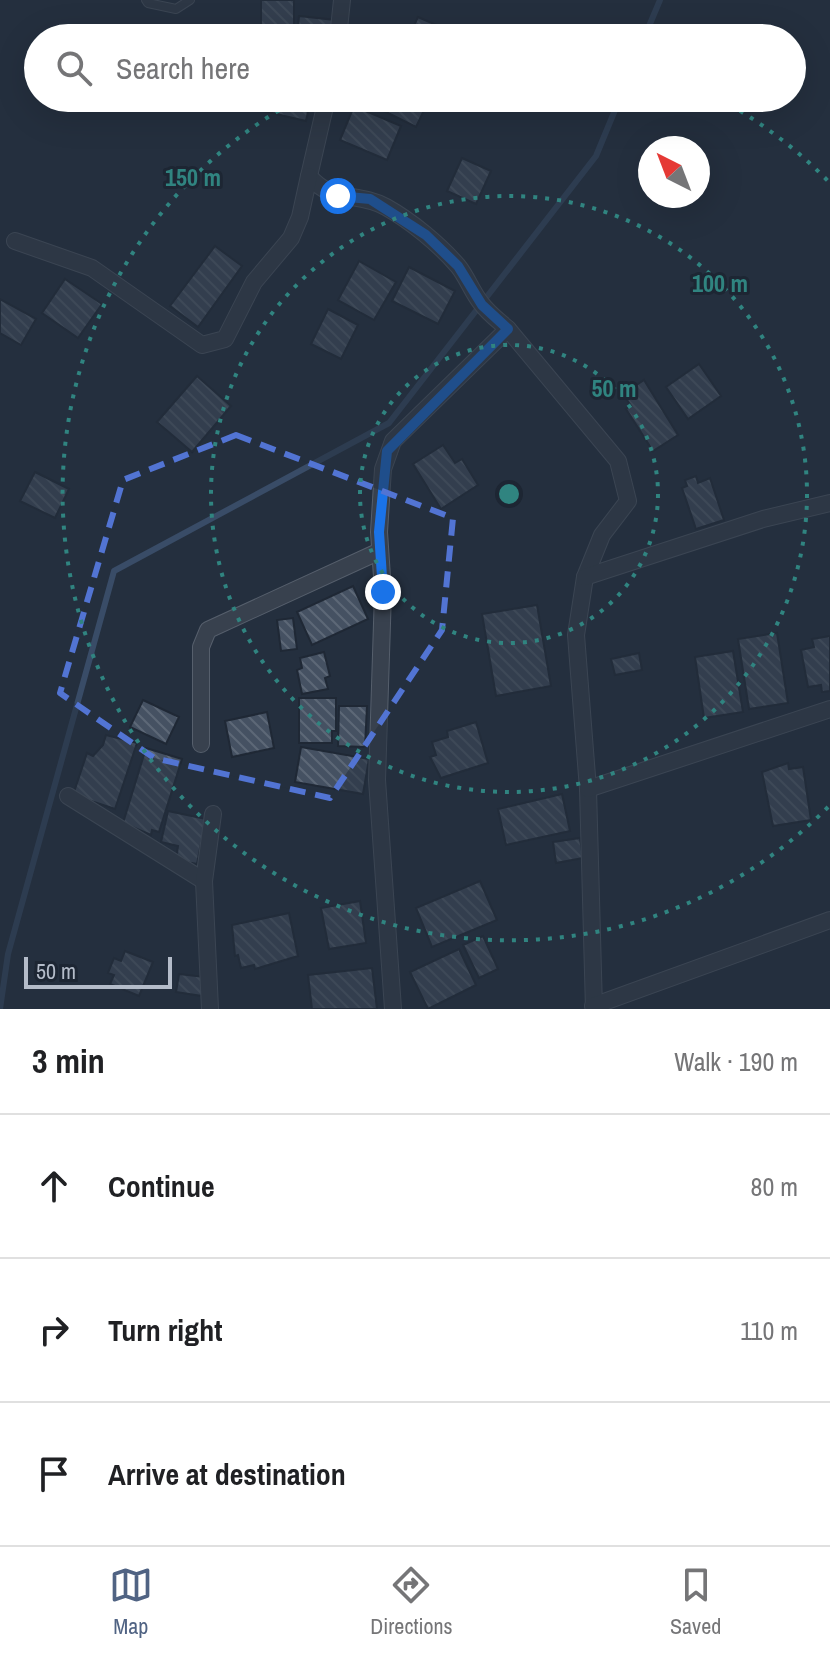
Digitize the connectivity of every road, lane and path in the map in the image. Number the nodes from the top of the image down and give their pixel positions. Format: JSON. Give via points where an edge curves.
{"nodes":[{"id":1,"x":146,"y":0,"type":"edge"},
{"id":2,"x":190,"y":0,"type":"edge"},
{"id":3,"x":342,"y":0,"type":"edge"},
{"id":4,"x":339,"y":24,"type":"edge"},
{"id":5,"x":324,"y":112,"type":"edge"},
{"id":6,"x":309,"y":176,"type":"junction"},
{"id":7,"x":15,"y":241,"type":"dead end"},
{"id":8,"x":508,"y":329,"type":"junction"},
{"id":9,"x":830,"y":503,"type":"edge"},
{"id":10,"x":380,"y":551,"type":"junction"},
{"id":11,"x":585,"y":577,"type":"junction"},
{"id":12,"x":830,"y":709,"type":"edge"},
{"id":13,"x":201,"y":744,"type":"dead end"},
{"id":14,"x":588,"y":789,"type":"junction"},
{"id":15,"x":68,"y":796,"type":"dead end"},
{"id":16,"x":213,"y":814,"type":"dead end"},
{"id":17,"x":204,"y":881,"type":"junction"},
{"id":18,"x":830,"y":920,"type":"edge"},
{"id":19,"x":594,"y":1008,"type":"edge"},
{"id":20,"x":210,"y":1009,"type":"edge"},
{"id":21,"x":392,"y":1009,"type":"edge"}],
"edges":[{"from":1,"to":2,"type":"lane","via":[[176,9]]},
{"from":3,"to":4,"type":"street"},
{"from":5,"to":6,"type":"street"},
{"from":6,"to":7,"type":"street","via":[[300,217],[285,249],[254,282],[225,339],[202,345],[92,268]]},
{"from":6,"to":8,"type":"street","via":[[320,189],[389,208],[426,235]]},
{"from":8,"to":10,"type":"street","via":[[387,451]]},
{"from":8,"to":11,"type":"street","via":[[618,461],[628,501],[602,535]]},
{"from":9,"to":11,"type":"street","via":[[763,519]]},
{"from":10,"to":13,"type":"street","via":[[208,630],[201,647]]},
{"from":10,"to":21,"type":"street","via":[[377,780]]},
{"from":11,"to":14,"type":"street","via":[[576,635]]},
{"from":12,"to":14,"type":"street"},
{"from":14,"to":19,"type":"street"},
{"from":15,"to":17,"type":"street"},
{"from":16,"to":17,"type":"street"},
{"from":17,"to":20,"type":"street"},
{"from":18,"to":19,"type":"street"}]}
